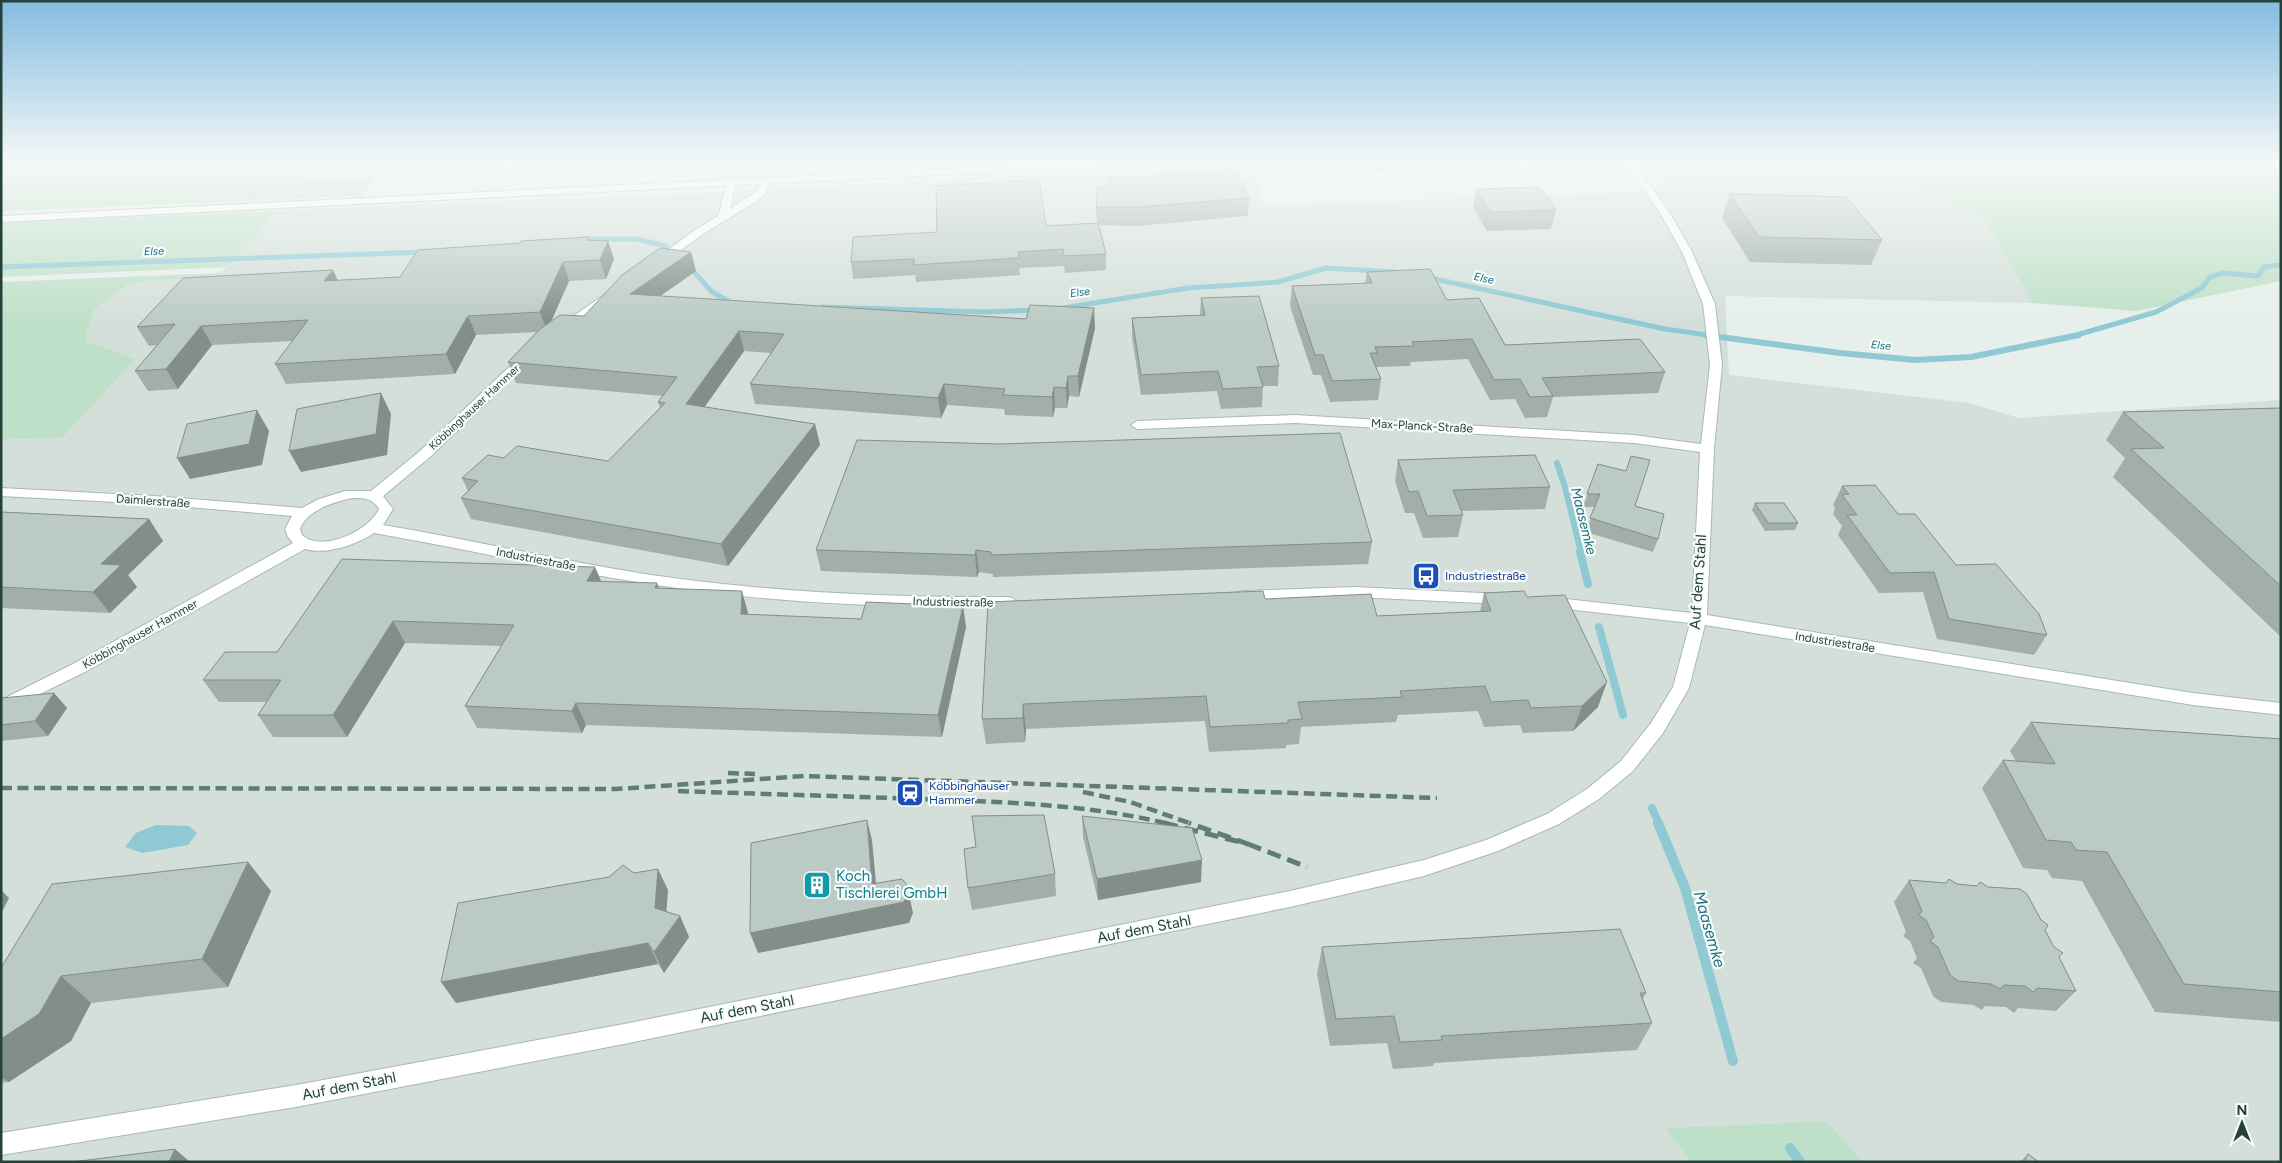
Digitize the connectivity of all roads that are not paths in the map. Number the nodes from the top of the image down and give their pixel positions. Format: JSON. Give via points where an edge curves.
{"nodes":[{"id":1,"x":38,"y":216,"type":"edge"},
{"id":2,"x":726,"y":216,"type":"edge"},
{"id":3,"x":1667,"y":216,"type":"edge"},
{"id":4,"x":1,"y":218,"type":"edge"},
{"id":5,"x":723,"y":218,"type":"joint"},
{"id":6,"x":648,"y":269,"type":"edge"},
{"id":7,"x":623,"y":285,"type":"edge"},
{"id":8,"x":556,"y":332,"type":"edge"},
{"id":9,"x":533,"y":351,"type":"edge"},
{"id":10,"x":1137,"y":425,"type":"dead end"},
{"id":11,"x":1707,"y":449,"type":"junction"},
{"id":12,"x":1,"y":492,"type":"edge"},
{"id":13,"x":374,"y":496,"type":"junction"},
{"id":14,"x":305,"y":513,"type":"junction"},
{"id":15,"x":373,"y":528,"type":"junction"},
{"id":16,"x":303,"y":544,"type":"junction"},
{"id":17,"x":1229,"y":597,"type":"edge"},
{"id":18,"x":1515,"y":600,"type":"edge"},
{"id":19,"x":1534,"y":601,"type":"edge"},
{"id":20,"x":1028,"y":602,"type":"edge"},
{"id":21,"x":1699,"y":619,"type":"junction"},
{"id":22,"x":1,"y":707,"type":"edge"},
{"id":23,"x":2281,"y":709,"type":"edge"},
{"id":24,"x":4,"y":1148,"type":"edge"}],
"edges":[{"from":1,"to":4,"type":"street"},
{"from":2,"to":5,"type":"street"},
{"from":3,"to":11,"type":"street","name":"Auf dem Stahl","via":[[1709,304],[1716,365]]},
{"from":5,"to":6,"type":"street"},
{"from":7,"to":8,"type":"street"},
{"from":9,"to":13,"type":"street","name":"Köbbinghauser Hammer","via":[[425,454]]},
{"from":10,"to":11,"type":"street","name":"Max-Planck-Straße","via":[[1295,419],[1634,439]]},
{"from":11,"to":21,"type":"street","name":"Auf dem Stahl"},
{"from":12,"to":14,"type":"street","name":"Daimlerstraße"},
{"from":13,"to":14,"type":"street","via":[[339,496]]},
{"from":13,"to":15,"type":"street","via":[[383,501],[386,509]]},
{"from":14,"to":16,"type":"street","via":[[293,531]]},
{"from":15,"to":16,"type":"street","via":[[330,546]]},
{"from":15,"to":20,"type":"street","name":"Industriestraße","via":[[689,585],[875,600]]},
{"from":16,"to":22,"type":"street","name":"Köbbinghauser Hammer","via":[[79,668]]},
{"from":17,"to":18,"type":"street","via":[[1354,592]]},
{"from":19,"to":21,"type":"street","name":"Industriestraße"},
{"from":21,"to":23,"type":"street","name":"Industriestraße","via":[[2193,699]]},
{"from":21,"to":24,"type":"street","name":"Auf dem Stahl","via":[[1682,688],[1657,728],[1627,766],[1593,794],[1553,820],[1491,846],[1424,868],[1290,899],[633,1032]]}]}
